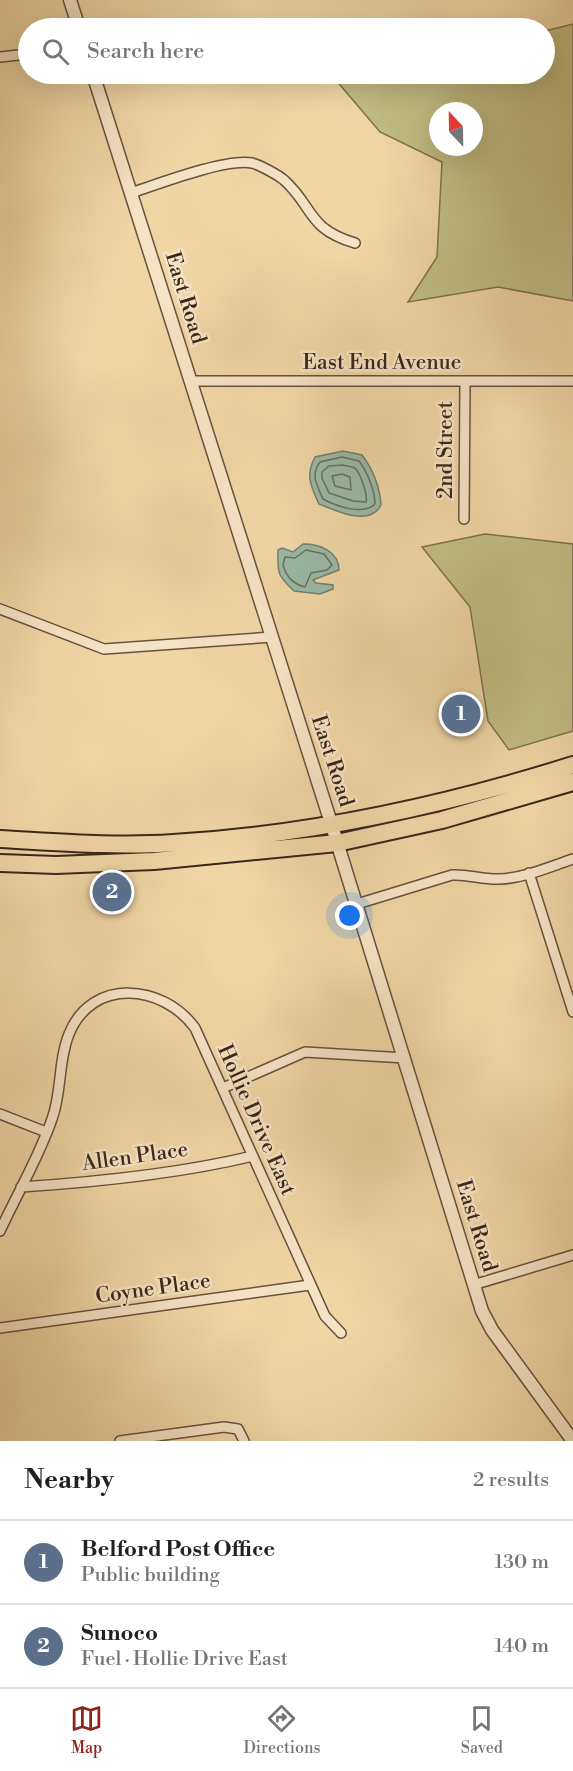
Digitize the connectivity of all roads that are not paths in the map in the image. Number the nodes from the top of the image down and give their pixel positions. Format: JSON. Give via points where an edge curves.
{"nodes":[{"id":1,"x":70,"y":0,"type":"edge"},
{"id":2,"x":76,"y":18,"type":"edge"},
{"id":3,"x":18,"y":55,"type":"edge"},
{"id":4,"x":0,"y":57,"type":"edge"},
{"id":5,"x":96,"y":84,"type":"edge"},
{"id":6,"x":132,"y":193,"type":"junction"},
{"id":7,"x":355,"y":243,"type":"dead end"},
{"id":8,"x":191,"y":381,"type":"junction"},
{"id":9,"x":465,"y":381,"type":"junction"},
{"id":10,"x":573,"y":381,"type":"edge"},
{"id":11,"x":464,"y":519,"type":"dead end"},
{"id":12,"x":0,"y":609,"type":"edge"},
{"id":13,"x":272,"y":637,"type":"junction"},
{"id":14,"x":573,"y":765,"type":"edge"},
{"id":15,"x":573,"y":782,"type":"edge"},
{"id":16,"x":332,"y":826,"type":"junction"},
{"id":17,"x":0,"y":839,"type":"edge"},
{"id":18,"x":337,"y":843,"type":"junction"},
{"id":19,"x":573,"y":859,"type":"edge"},
{"id":20,"x":0,"y":863,"type":"edge"},
{"id":21,"x":529,"y":873,"type":"junction"},
{"id":22,"x":357,"y":904,"type":"junction"},
{"id":23,"x":573,"y":1012,"type":"edge"},
{"id":24,"x":405,"y":1058,"type":"junction"},
{"id":25,"x":223,"y":1089,"type":"junction"},
{"id":26,"x":0,"y":1114,"type":"edge"},
{"id":27,"x":46,"y":1132,"type":"junction"},
{"id":28,"x":253,"y":1156,"type":"junction"},
{"id":29,"x":21,"y":1187,"type":"junction"},
{"id":30,"x":0,"y":1231,"type":"edge"},
{"id":31,"x":573,"y":1255,"type":"edge"},
{"id":32,"x":473,"y":1284,"type":"junction"},
{"id":33,"x":310,"y":1285,"type":"junction"},
{"id":34,"x":0,"y":1328,"type":"edge"},
{"id":35,"x":341,"y":1332,"type":"dead end"},
{"id":36,"x":120,"y":1441,"type":"edge"},
{"id":37,"x":243,"y":1441,"type":"edge"},
{"id":38,"x":573,"y":1441,"type":"edge"}],
"edges":[{"from":1,"to":2,"type":"street"},
{"from":3,"to":4,"type":"street"},
{"from":5,"to":6,"type":"street","name":"East Road"},
{"from":6,"to":7,"type":"street","via":[[211,167],[252,163],[284,180],[315,221],[336,237]]},
{"from":6,"to":8,"type":"street","name":"East Road"},
{"from":8,"to":9,"type":"street","name":"East End Avenue"},
{"from":8,"to":13,"type":"street","name":"East Road"},
{"from":9,"to":10,"type":"street","name":"East End Avenue"},
{"from":9,"to":11,"type":"street","name":"2nd Street"},
{"from":12,"to":13,"type":"street","via":[[104,649]]},
{"from":13,"to":16,"type":"street","name":"East Road"},
{"from":14,"to":16,"type":"highway","via":[[465,797]]},
{"from":15,"to":18,"type":"highway","via":[[441,820]]},
{"from":16,"to":17,"type":"highway","via":[[170,843]]},
{"from":16,"to":18,"type":"street","name":"East Road"},
{"from":18,"to":20,"type":"highway","via":[[154,861]]},
{"from":18,"to":22,"type":"street","name":"East Road"},
{"from":19,"to":21,"type":"street"},
{"from":21,"to":22,"type":"street","via":[[498,879],[452,874]]},
{"from":21,"to":23,"type":"street"},
{"from":22,"to":24,"type":"street","name":"East Road"},
{"from":24,"to":25,"type":"street","via":[[305,1052]]},
{"from":24,"to":32,"type":"street","name":"East Road"},
{"from":25,"to":27,"type":"street","name":"Hollie Drive East","via":[[195,1028],[170,1003],[135,992],[104,999],[75,1022],[67,1038],[52,1119]]},
{"from":25,"to":28,"type":"street","name":"Hollie Drive East"},
{"from":26,"to":27,"type":"street"},
{"from":27,"to":29,"type":"street"},
{"from":28,"to":29,"type":"street","name":"Allen Place","via":[[107,1179]]},
{"from":28,"to":33,"type":"street","name":"Hollie Drive East"},
{"from":29,"to":30,"type":"street"},
{"from":31,"to":32,"type":"street"},
{"from":32,"to":38,"type":"street","name":"East Road","via":[[492,1330]]},
{"from":33,"to":34,"type":"street","name":"Coyne Place"},
{"from":33,"to":35,"type":"street","name":"Hollie Drive East","via":[[325,1316]]},
{"from":36,"to":37,"type":"street","via":[[235,1427]]}]}
